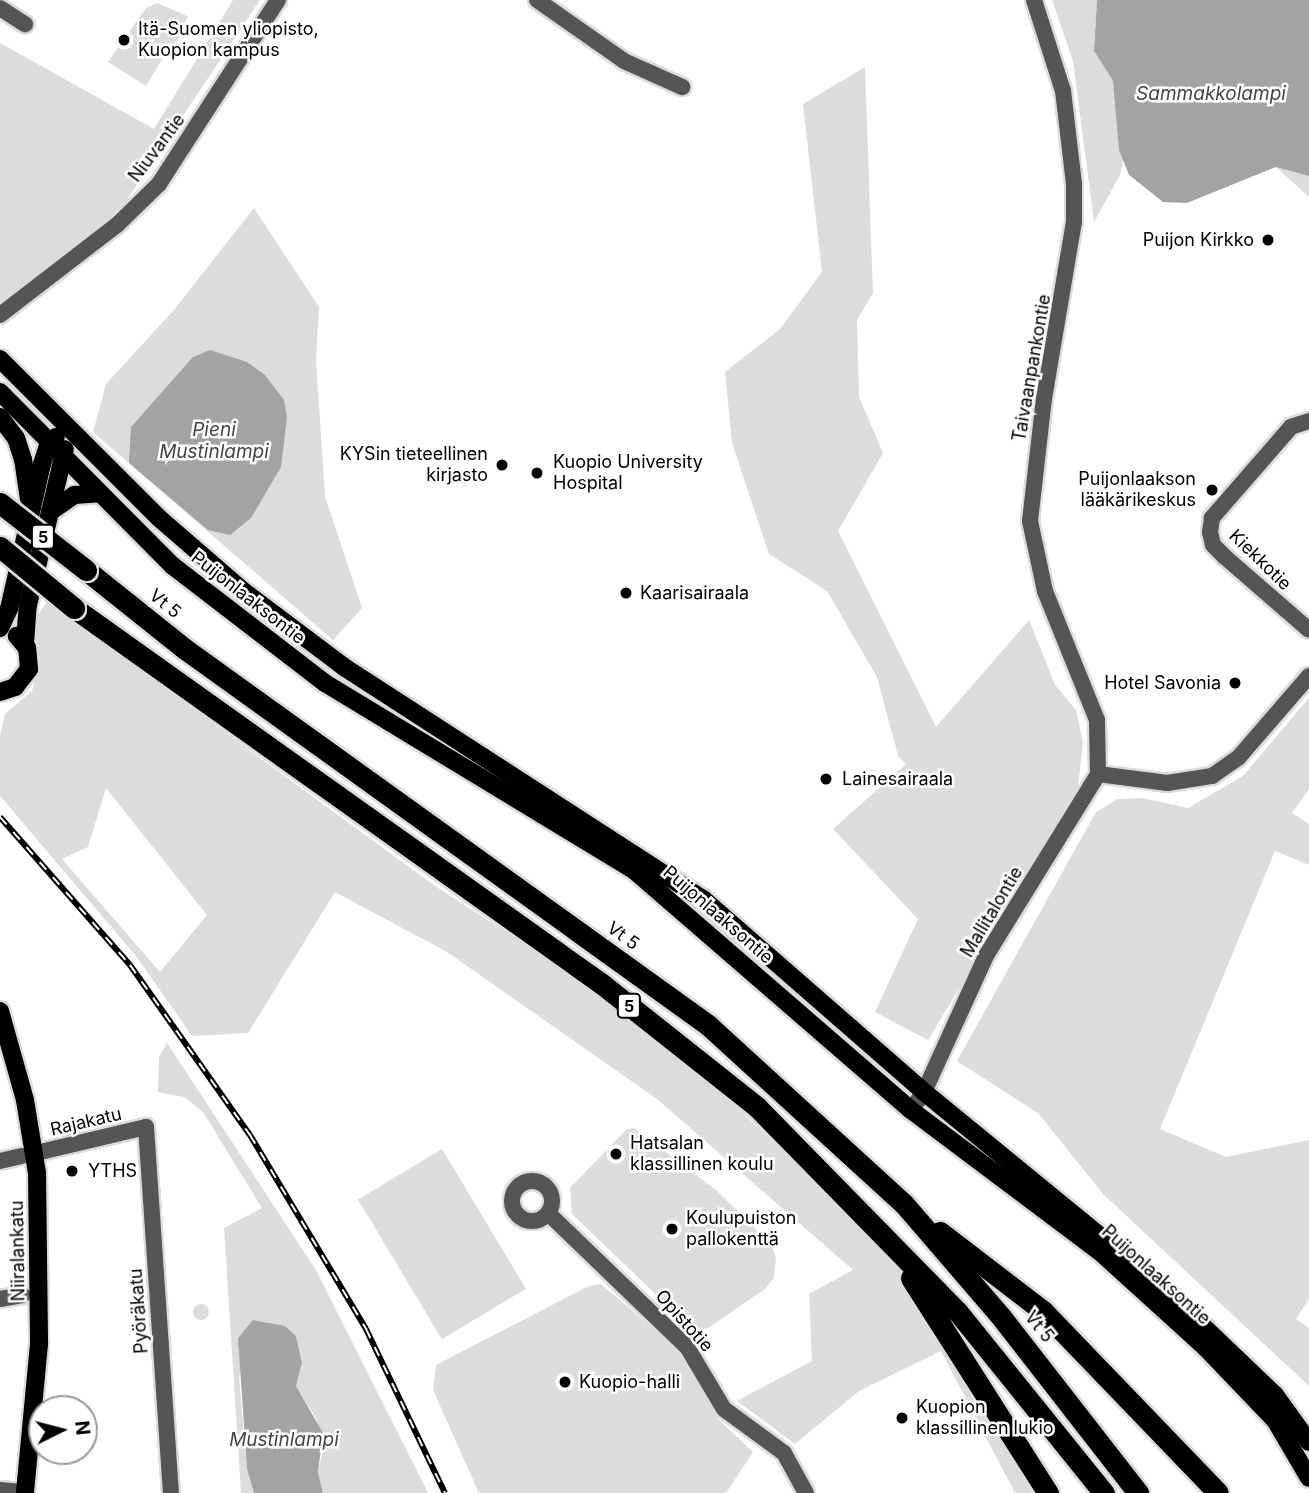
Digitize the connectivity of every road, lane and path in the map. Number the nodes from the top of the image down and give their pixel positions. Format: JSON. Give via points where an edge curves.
{"nodes":[{"id":1,"x":278,"y":0,"type":"edge"},
{"id":2,"x":537,"y":0,"type":"edge"},
{"id":3,"x":1034,"y":0,"type":"edge"},
{"id":4,"x":0,"y":8,"type":"edge"},
{"id":5,"x":25,"y":24,"type":"dead end"},
{"id":6,"x":682,"y":87,"type":"dead end"},
{"id":7,"x":0,"y":315,"type":"edge"},
{"id":8,"x":0,"y":359,"type":"edge"},
{"id":9,"x":0,"y":392,"type":"edge"},
{"id":10,"x":0,"y":417,"type":"edge"},
{"id":11,"x":1309,"y":421,"type":"edge"},
{"id":12,"x":67,"y":428,"type":"junction"},
{"id":13,"x":49,"y":443,"type":"junction"},
{"id":14,"x":65,"y":458,"type":"junction"},
{"id":15,"x":100,"y":493,"type":"junction"},
{"id":16,"x":0,"y":503,"type":"edge"},
{"id":17,"x":50,"y":512,"type":"junction"},
{"id":18,"x":29,"y":513,"type":"junction"},
{"id":19,"x":0,"y":547,"type":"edge"},
{"id":20,"x":0,"y":630,"type":"edge"},
{"id":21,"x":1309,"y":630,"type":"edge"},
{"id":22,"x":25,"y":644,"type":"junction"},
{"id":23,"x":1309,"y":676,"type":"edge"},
{"id":24,"x":0,"y":693,"type":"edge"},
{"id":25,"x":1098,"y":774,"type":"junction"},
{"id":26,"x":0,"y":1011,"type":"edge"},
{"id":27,"x":924,"y":1092,"type":"junction"},
{"id":28,"x":911,"y":1110,"type":"junction"},
{"id":29,"x":146,"y":1127,"type":"joint"},
{"id":30,"x":28,"y":1155,"type":"junction"},
{"id":31,"x":0,"y":1161,"type":"edge"},
{"id":32,"x":904,"y":1204,"type":"junction"},
{"id":33,"x":548,"y":1213,"type":"dead end"},
{"id":34,"x":883,"y":1235,"type":"junction"},
{"id":35,"x":23,"y":1295,"type":"dead end"},
{"id":36,"x":0,"y":1299,"type":"edge"},
{"id":37,"x":1309,"y":1442,"type":"edge"},
{"id":38,"x":1309,"y":1478,"type":"edge"},
{"id":39,"x":0,"y":1490,"type":"edge"},
{"id":40,"x":25,"y":1493,"type":"edge"},
{"id":41,"x":171,"y":1493,"type":"edge"},
{"id":42,"x":806,"y":1493,"type":"edge"},
{"id":43,"x":1048,"y":1493,"type":"edge"},
{"id":44,"x":1104,"y":1493,"type":"edge"},
{"id":45,"x":1138,"y":1493,"type":"edge"},
{"id":46,"x":1218,"y":1493,"type":"edge"}],
"edges":[{"from":1,"to":7,"type":"street","name":"Niuvantie","via":[[159,184],[117,225]]},
{"from":2,"to":6,"type":"street","via":[[624,61]]},
{"from":3,"to":25,"type":"street","name":"Taivaanpankontie","via":[[1063,91],[1074,184],[1069,261],[1044,399],[1030,521],[1035,562],[1099,735]]},
{"from":4,"to":5,"type":"street"},
{"from":8,"to":12,"type":"main road","name":"Puijonlaaksontie"},
{"from":9,"to":13,"type":"main road","name":"Puijonlaaksontie"},
{"from":10,"to":18,"type":"main road","via":[[23,459]]},
{"from":11,"to":21,"type":"street","name":"Kiekkotie","via":[[1291,427],[1212,518],[1210,532],[1213,545],[1225,557]]},
{"from":12,"to":13,"type":"main road"},
{"from":12,"to":14,"type":"main road"},
{"from":12,"to":27,"type":"main road","name":"Puijonlaaksontie","via":[[198,555],[242,590],[344,667],[681,881]]},
{"from":13,"to":14,"type":"main road","name":"Puijonlaaksontie"},
{"from":13,"to":18,"type":"main road"},
{"from":14,"to":15,"type":"main road","name":"Puijonlaaksontie"},
{"from":14,"to":17,"type":"main road"},
{"from":15,"to":17,"type":"main road","via":[[74,495]]},
{"from":15,"to":28,"type":"main road","name":"Puijonlaaksontie","via":[[173,566],[312,674],[635,871]]},
{"from":16,"to":32,"type":"highway","name":"Vt 5","number":"5","bridge":true,"via":[[218,674],[708,1025]]},
{"from":17,"to":22,"type":"main road"},
{"from":18,"to":20,"type":"main road","via":[[9,609]]},
{"from":19,"to":34,"type":"highway","number":"5","bridge":true,"via":[[74,608],[672,1039],[757,1107]]},
{"from":20,"to":22,"type":"main road"},
{"from":22,"to":24,"type":"main road","via":[[30,658],[27,674],[15,687]]},
{"from":23,"to":25,"type":"street","via":[[1239,757],[1212,776],[1167,783]]},
{"from":25,"to":27,"type":"street","name":"Mallitalontie","via":[[986,954]]},
{"from":26,"to":30,"type":"main road","name":"Niiralankatu"},
{"from":27,"to":28,"type":"street","name":"Mallitalontie"},
{"from":27,"to":37,"type":"main road","name":"Puijonlaaksontie","via":[[1162,1287],[1275,1395]]},
{"from":28,"to":38,"type":"main road","name":"Puijonlaaksontie","via":[[1099,1251],[1205,1348],[1275,1420]]},
{"from":29,"to":30,"type":"street","name":"Rajakatu"},
{"from":29,"to":41,"type":"street","name":"Pyöräkatu"},
{"from":30,"to":31,"type":"street","name":"Rajakatu"},
{"from":30,"to":40,"type":"main road","name":"Niiralankatu","via":[[39,1344]]},
{"from":32,"to":45,"type":"highway","name":"Vt 5","number":"5","via":[[1002,1318]]},
{"from":32,"to":46,"type":"highway","via":[[1043,1311]]},
{"from":33,"to":42,"type":"street","name":"Opistotie","via":[[687,1347],[724,1409],[785,1453]]},
{"from":34,"to":43,"type":"highway"},
{"from":34,"to":44,"type":"highway","number":"5","via":[[1000,1362]]},
{"from":35,"to":36,"type":"street"},
{"from":39,"to":40,"type":"street"}]}
